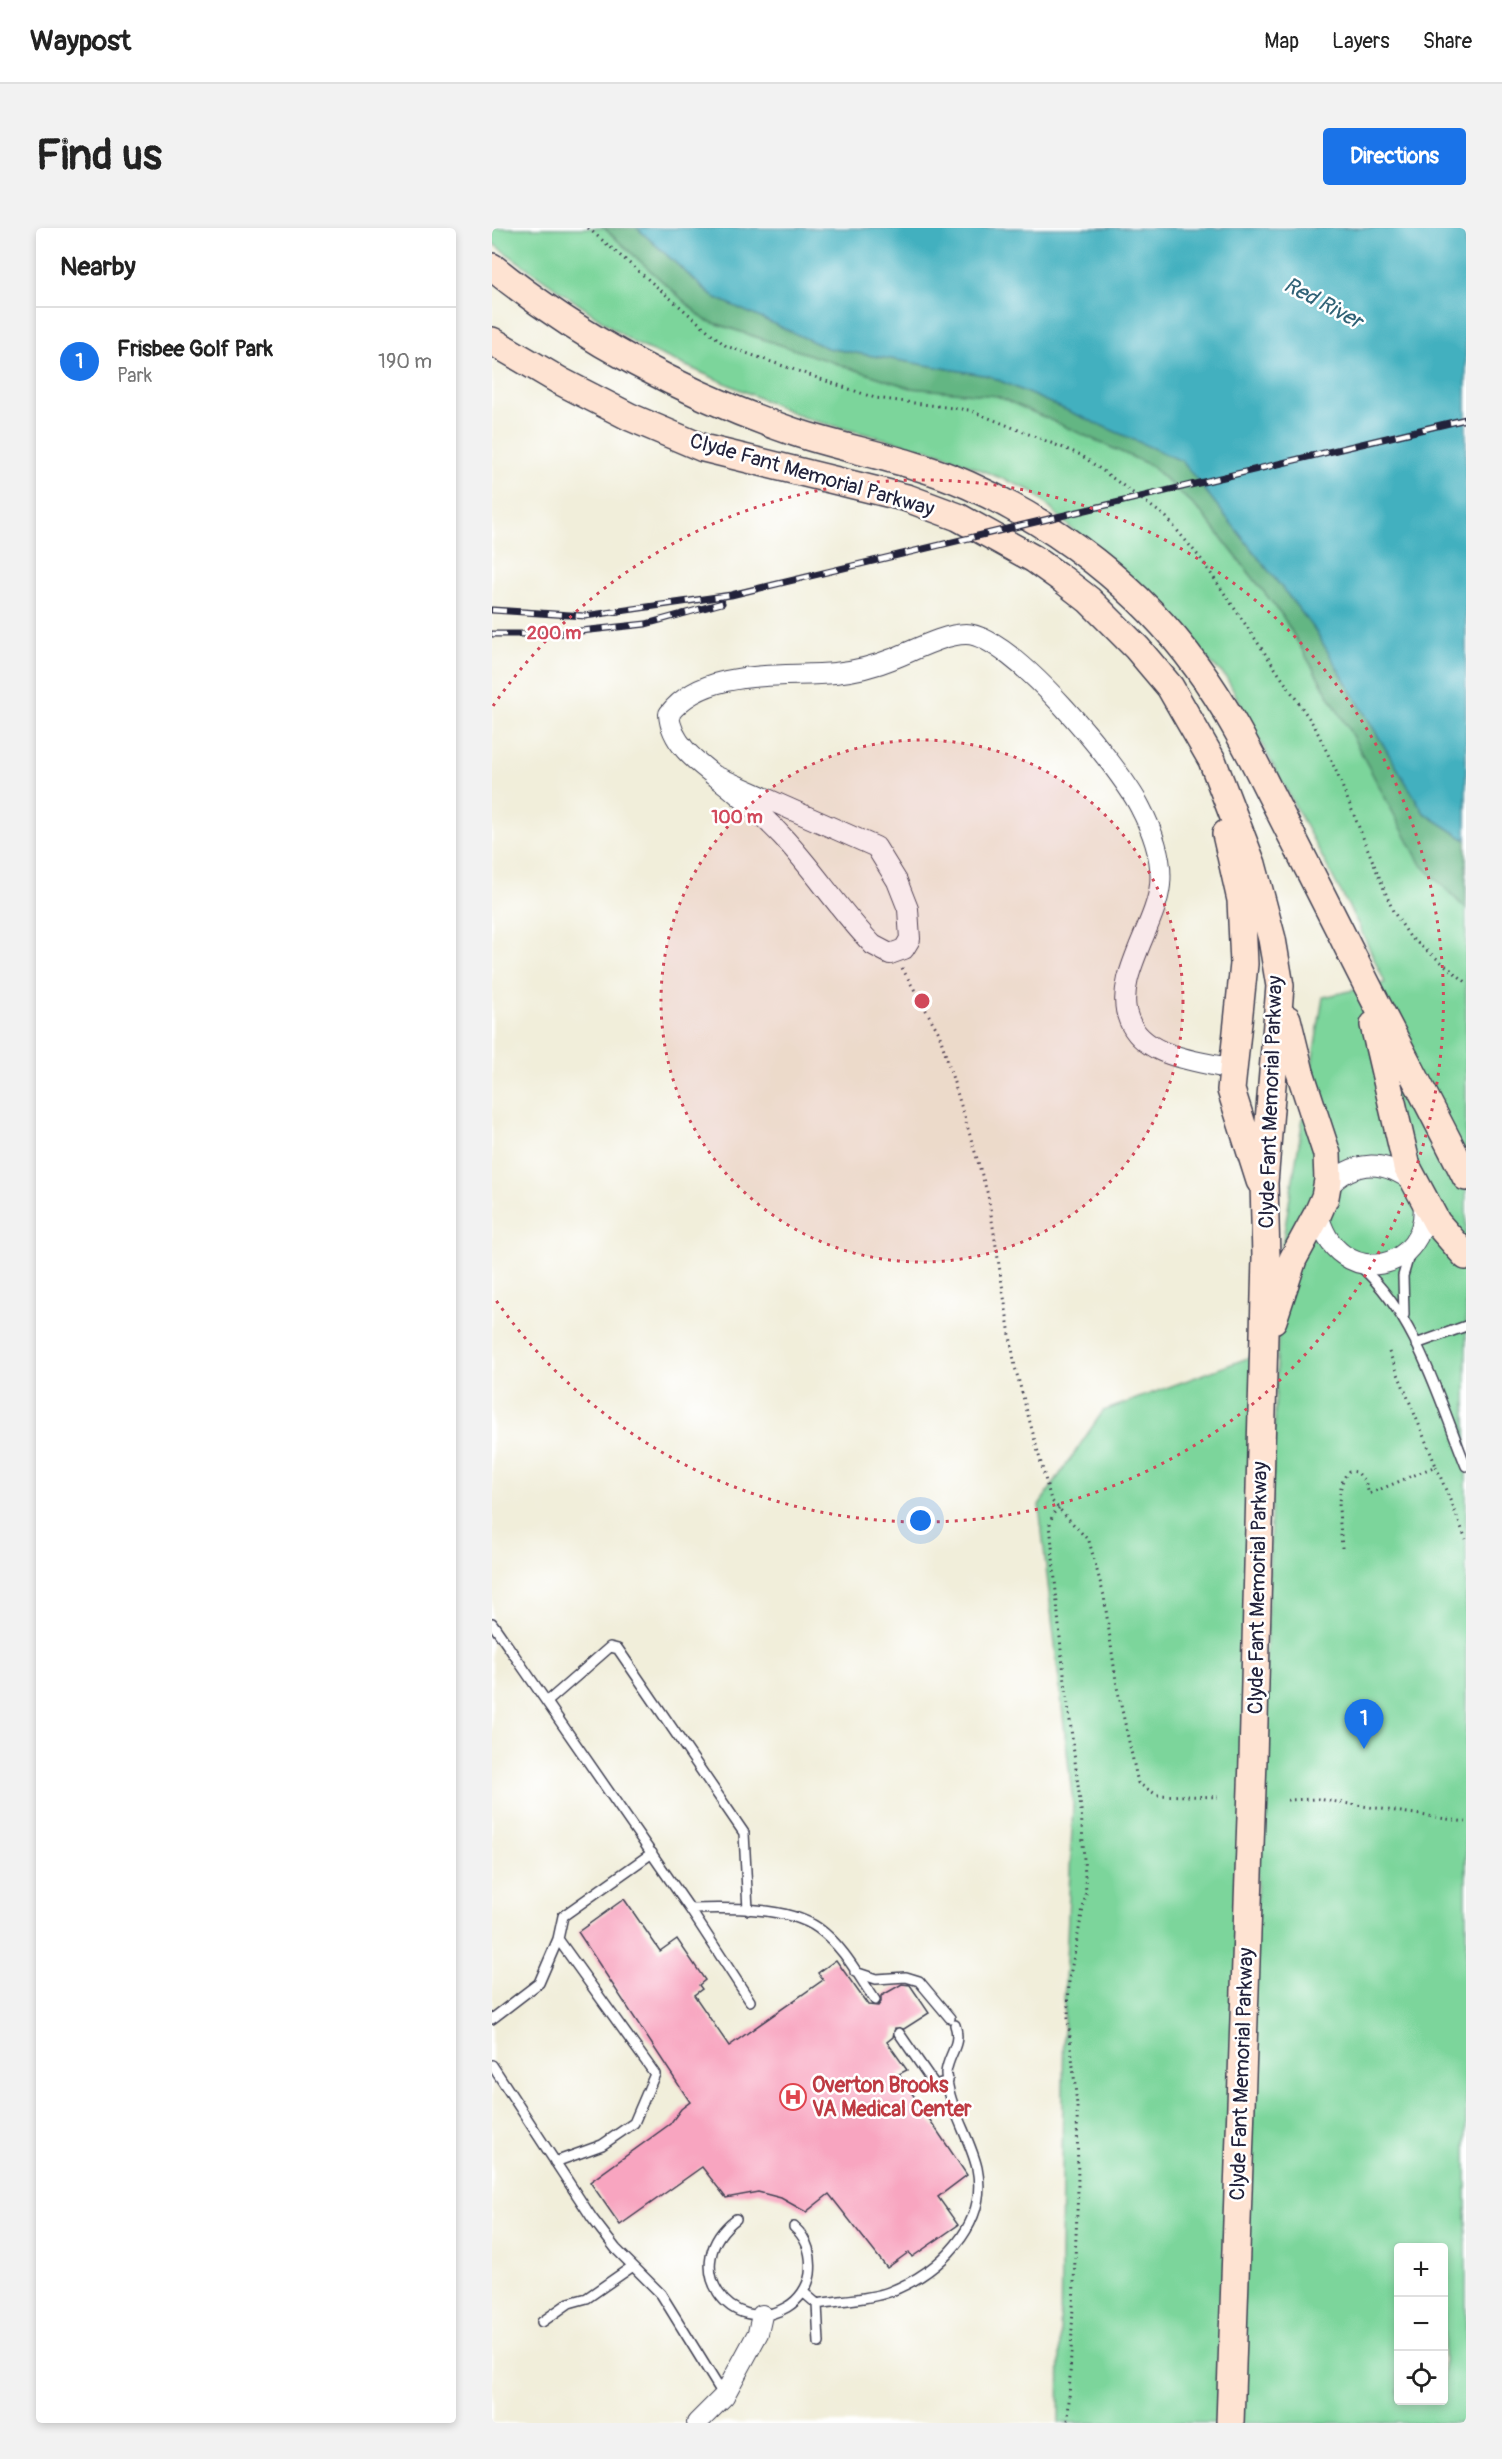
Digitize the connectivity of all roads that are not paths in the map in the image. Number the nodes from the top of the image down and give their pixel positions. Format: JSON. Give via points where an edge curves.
{"nodes":[{"id":1,"x":492,"y":267,"type":"edge"},
{"id":2,"x":492,"y":341,"type":"edge"},
{"id":3,"x":1190,"y":719,"type":"junction"},
{"id":4,"x":713,"y":775,"type":"junction"},
{"id":5,"x":1318,"y":885,"type":"junction"},
{"id":6,"x":1280,"y":986,"type":"junction"},
{"id":7,"x":1231,"y":1070,"type":"junction"},
{"id":8,"x":1466,"y":1177,"type":"edge"},
{"id":9,"x":1418,"y":1190,"type":"junction"},
{"id":10,"x":1322,"y":1201,"type":"junction"},
{"id":11,"x":1264,"y":1205,"type":"junction"},
{"id":12,"x":1413,"y":1244,"type":"junction"},
{"id":13,"x":1466,"y":1256,"type":"edge"},
{"id":14,"x":1356,"y":1262,"type":"junction"},
{"id":15,"x":1404,"y":1318,"type":"junction"},
{"id":16,"x":1466,"y":1326,"type":"edge"},
{"id":17,"x":1416,"y":1344,"type":"junction"},
{"id":18,"x":1264,"y":1352,"type":"junction"},
{"id":19,"x":1466,"y":1466,"type":"edge"},
{"id":20,"x":492,"y":1623,"type":"edge"},
{"id":21,"x":547,"y":1702,"type":"junction"},
{"id":22,"x":652,"y":1853,"type":"junction"},
{"id":23,"x":690,"y":1909,"type":"junction"},
{"id":24,"x":748,"y":1910,"type":"junction"},
{"id":25,"x":558,"y":1939,"type":"junction"},
{"id":26,"x":855,"y":1972,"type":"junction"},
{"id":27,"x":875,"y":2000,"type":"dead end"},
{"id":28,"x":750,"y":2001,"type":"dead end"},
{"id":29,"x":492,"y":2019,"type":"edge"},
{"id":30,"x":899,"y":2033,"type":"dead end"},
{"id":31,"x":492,"y":2065,"type":"edge"},
{"id":32,"x":948,"y":2081,"type":"junction"},
{"id":33,"x":555,"y":2162,"type":"junction"},
{"id":34,"x":736,"y":2219,"type":"dead end"},
{"id":35,"x":794,"y":2227,"type":"dead end"},
{"id":36,"x":633,"y":2266,"type":"junction"},
{"id":37,"x":803,"y":2292,"type":"junction"},
{"id":38,"x":817,"y":2304,"type":"junction"},
{"id":39,"x":762,"y":2315,"type":"junction"},
{"id":40,"x":542,"y":2322,"type":"dead end"},
{"id":41,"x":819,"y":2343,"type":"dead end"},
{"id":42,"x":724,"y":2396,"type":"junction"},
{"id":43,"x":697,"y":2423,"type":"edge"},
{"id":44,"x":1230,"y":2423,"type":"edge"}],
"edges":[{"from":1,"to":5,"type":"main road","name":"Clyde Fant Memorial Parkway","via":[[570,323],[680,384],[793,431],[903,461],[966,484],[1037,521],[1099,566],[1149,611],[1197,666],[1253,758]]},
{"from":2,"to":3,"type":"main road","name":"Clyde Fant Memorial Parkway","via":[[610,407],[703,448],[907,498],[990,534],[1062,579],[1114,623],[1170,687]]},
{"from":3,"to":6,"type":"main road","name":"Clyde Fant Memorial Parkway","via":[[1212,760],[1252,864]]},
{"from":3,"to":7,"type":"main road","via":[[1216,792],[1241,900],[1244,964]]},
{"from":4,"to":4,"type":"street","via":[[876,847],[897,881],[908,909],[910,939],[904,949],[890,954],[873,945],[782,836]]},
{"from":4,"to":7,"type":"street","via":[[694,760],[670,728],[669,714],[694,692],[755,675],[796,677],[848,671],[965,634],[990,641],[1050,693],[1111,762],[1140,806],[1158,849],[1160,885],[1124,995],[1135,1032],[1153,1047],[1175,1057]]},
{"from":5,"to":8,"type":"main road","name":"Clyde Fant Memorial Parkway"},
{"from":5,"to":9,"type":"main road","via":[[1380,1042],[1398,1137]]},
{"from":6,"to":10,"type":"main road","via":[[1300,1072],[1327,1154]]},
{"from":6,"to":11,"type":"main road","name":"Clyde Fant Memorial Parkway"},
{"from":7,"to":11,"type":"main road","via":[[1230,1090],[1259,1177]]},
{"from":9,"to":10,"type":"street","via":[[1392,1169],[1370,1164],[1348,1170]]},
{"from":9,"to":12,"type":"street","via":[[1422,1226]]},
{"from":9,"to":13,"type":"main road","via":[[1437,1223]]},
{"from":10,"to":14,"type":"street","via":[[1326,1238],[1334,1249]]},
{"from":10,"to":18,"type":"main road","via":[[1293,1259]]},
{"from":11,"to":18,"type":"main road","name":"Clyde Fant Memorial Parkway"},
{"from":12,"to":14,"type":"street","via":[[1395,1260],[1378,1264]]},
{"from":12,"to":15,"type":"lane","via":[[1403,1276]]},
{"from":14,"to":15,"type":"lane","via":[[1383,1288]]},
{"from":15,"to":17,"type":"lane"},
{"from":16,"to":17,"type":"lane"},
{"from":17,"to":19,"type":"lane"},
{"from":18,"to":44,"type":"main road","name":"Clyde Fant Memorial Parkway"},
{"from":20,"to":21,"type":"lane"},
{"from":21,"to":22,"type":"lane"},
{"from":21,"to":24,"type":"lane","via":[[610,1647],[618,1649],[744,1833]]},
{"from":22,"to":23,"type":"lane"},
{"from":22,"to":25,"type":"lane","via":[[563,1916]]},
{"from":23,"to":24,"type":"lane"},
{"from":23,"to":28,"type":"lane"},
{"from":24,"to":26,"type":"lane","via":[[782,1914],[817,1927],[841,1950]]},
{"from":25,"to":29,"type":"lane","via":[[539,1983]]},
{"from":25,"to":33,"type":"lane","via":[[655,2074],[634,2123],[602,2145]]},
{"from":26,"to":27,"type":"lane"},
{"from":26,"to":32,"type":"lane","via":[[876,1979],[906,1977],[919,1981],[952,2022],[958,2043],[946,2073]]},
{"from":30,"to":32,"type":"lane","via":[[935,2085]]},
{"from":31,"to":33,"type":"lane"},
{"from":32,"to":38,"type":"lane","via":[[977,2169],[978,2194],[968,2228],[928,2270],[888,2292]]},
{"from":33,"to":36,"type":"lane","via":[[592,2218]]},
{"from":34,"to":39,"type":"lane","via":[[713,2244],[709,2261],[711,2279],[731,2306]]},
{"from":35,"to":37,"type":"lane","via":[[807,2244],[811,2260],[810,2277]]},
{"from":36,"to":40,"type":"lane"},
{"from":36,"to":42,"type":"lane","via":[[661,2294]]},
{"from":37,"to":38,"type":"lane"},
{"from":37,"to":39,"type":"lane","via":[[778,2312]]},
{"from":38,"to":41,"type":"lane"},
{"from":39,"to":42,"type":"street","via":[[758,2333]]},
{"from":42,"to":43,"type":"street"}]}
